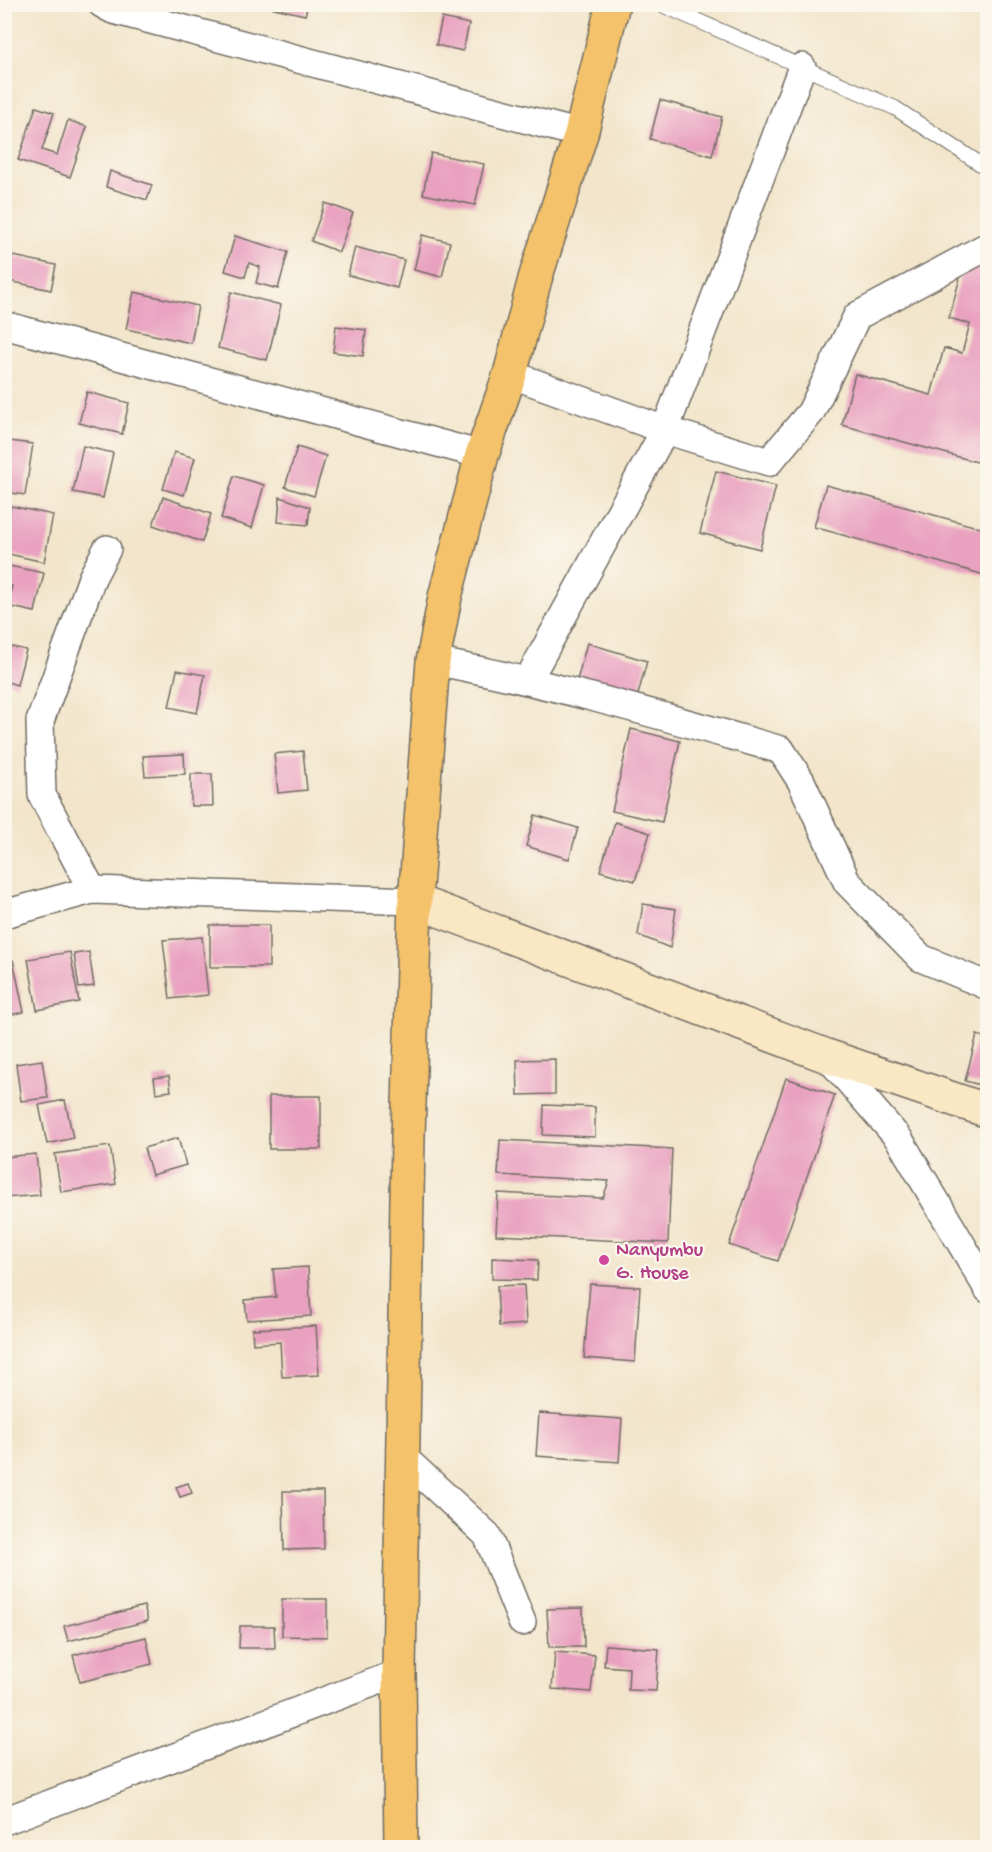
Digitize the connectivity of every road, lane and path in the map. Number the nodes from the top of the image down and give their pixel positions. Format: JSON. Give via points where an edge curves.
{"nodes":[{"id":1,"x":102,"y":4,"type":"edge"},
{"id":2,"x":613,"y":4,"type":"edge"},
{"id":3,"x":660,"y":4,"type":"edge"},
{"id":4,"x":802,"y":68,"type":"junction"},
{"id":5,"x":582,"y":134,"type":"junction"},
{"id":6,"x":987,"y":169,"type":"edge"},
{"id":7,"x":987,"y":246,"type":"edge"},
{"id":8,"x":4,"y":325,"type":"edge"},
{"id":9,"x":510,"y":374,"type":"junction"},
{"id":10,"x":665,"y":429,"type":"junction"},
{"id":11,"x":482,"y":455,"type":"junction"},
{"id":12,"x":107,"y":549,"type":"dead end"},
{"id":13,"x":433,"y":662,"type":"junction"},
{"id":14,"x":528,"y":680,"type":"junction"},
{"id":15,"x":92,"y":890,"type":"junction"},
{"id":16,"x":415,"y":901,"type":"junction"},
{"id":17,"x":4,"y":914,"type":"edge"},
{"id":18,"x":987,"y":986,"type":"edge"},
{"id":19,"x":827,"y":1056,"type":"junction"},
{"id":20,"x":987,"y":1111,"type":"edge"},
{"id":21,"x":987,"y":1289,"type":"edge"},
{"id":22,"x":404,"y":1458,"type":"junction"},
{"id":23,"x":522,"y":1622,"type":"dead end"},
{"id":24,"x":399,"y":1673,"type":"junction"},
{"id":25,"x":4,"y":1821,"type":"edge"},
{"id":26,"x":406,"y":1841,"type":"edge"}],
"edges":[{"from":1,"to":5,"type":"street"},
{"from":2,"to":5,"type":"main road"},
{"from":3,"to":4,"type":"lane"},
{"from":4,"to":6,"type":"lane","via":[[895,108]]},
{"from":4,"to":10,"type":"street"},
{"from":5,"to":9,"type":"main road","via":[[535,279]]},
{"from":7,"to":10,"type":"street","via":[[857,316],[811,412],[769,462]]},
{"from":8,"to":11,"type":"street"},
{"from":9,"to":10,"type":"street"},
{"from":9,"to":11,"type":"main road"},
{"from":10,"to":14,"type":"street"},
{"from":11,"to":13,"type":"main road"},
{"from":12,"to":15,"type":"street","via":[[92,578],[40,721],[42,795]]},
{"from":13,"to":14,"type":"street"},
{"from":13,"to":16,"type":"main road"},
{"from":14,"to":18,"type":"street","via":[[781,750],[801,781],[847,882],[921,958]]},
{"from":15,"to":16,"type":"street"},
{"from":15,"to":17,"type":"street"},
{"from":16,"to":19,"type":"street"},
{"from":16,"to":22,"type":"main road"},
{"from":19,"to":20,"type":"street"},
{"from":19,"to":21,"type":"street","via":[[899,1139]]},
{"from":22,"to":23,"type":"street","via":[[488,1535]]},
{"from":22,"to":24,"type":"main road"},
{"from":24,"to":25,"type":"street"},
{"from":24,"to":26,"type":"main road"}]}
